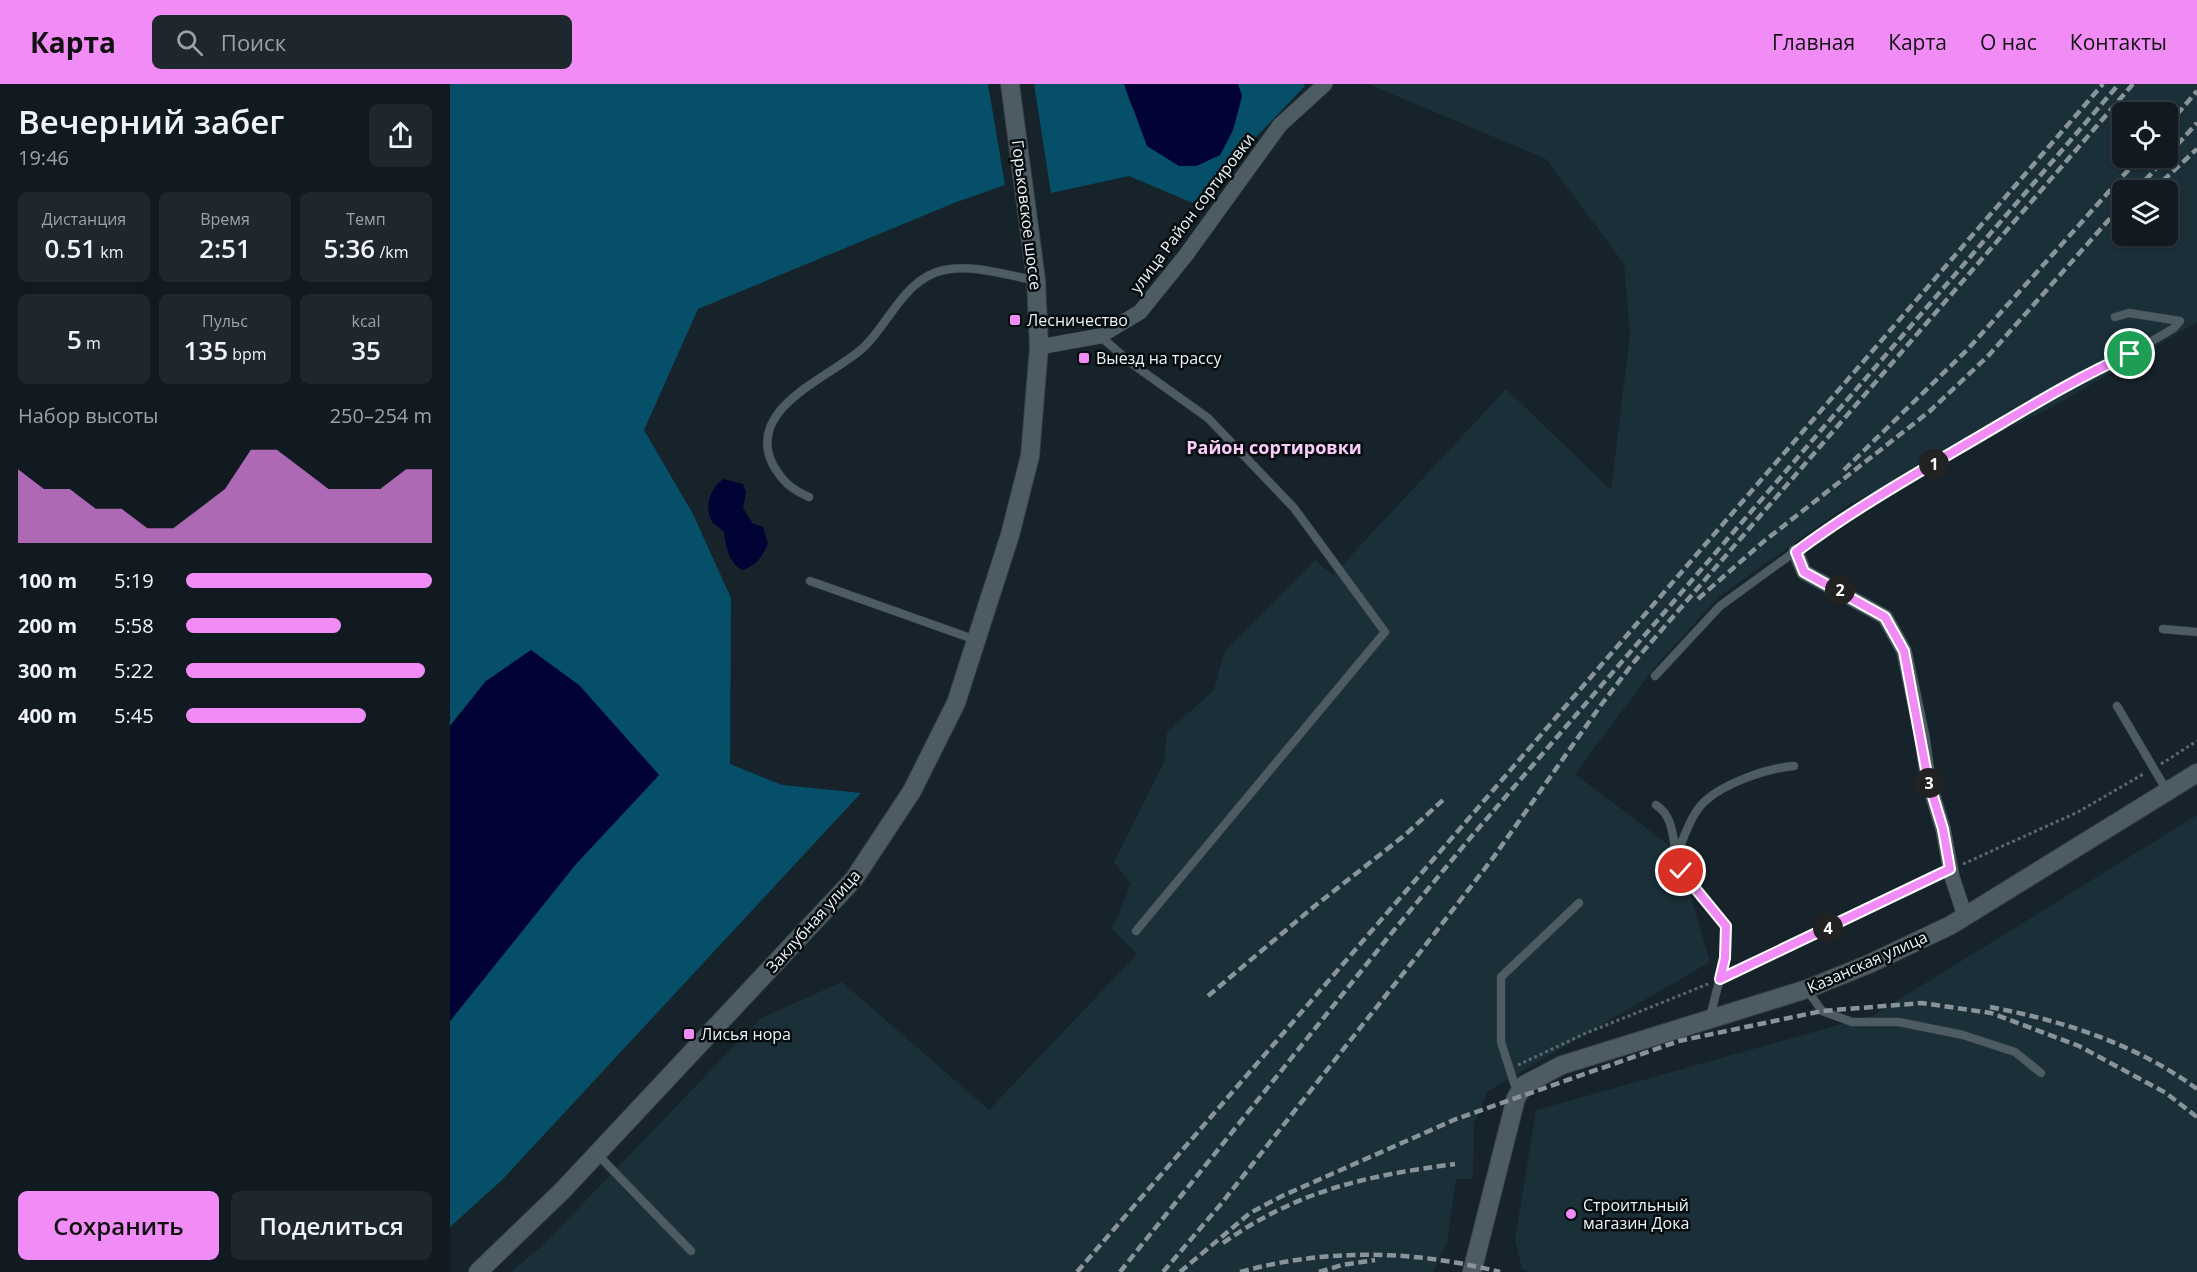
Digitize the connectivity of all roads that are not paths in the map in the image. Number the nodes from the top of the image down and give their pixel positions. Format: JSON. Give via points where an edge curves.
{"nodes":[{"id":1,"x":1010,"y":84,"type":"edge"},
{"id":2,"x":1324,"y":84,"type":"edge"},
{"id":3,"x":1036,"y":280,"type":"junction"},
{"id":4,"x":2115,"y":317,"type":"dead end"},
{"id":5,"x":1100,"y":336,"type":"junction"},
{"id":6,"x":1039,"y":347,"type":"junction"},
{"id":7,"x":809,"y":497,"type":"dead end"},
{"id":8,"x":1796,"y":552,"type":"junction"},
{"id":9,"x":810,"y":581,"type":"dead end"},
{"id":10,"x":2163,"y":629,"type":"dead end"},
{"id":11,"x":2197,"y":632,"type":"edge"},
{"id":12,"x":977,"y":641,"type":"junction"},
{"id":13,"x":1655,"y":676,"type":"dead end"},
{"id":14,"x":2117,"y":706,"type":"dead end"},
{"id":15,"x":1794,"y":766,"type":"dead end"},
{"id":16,"x":2197,"y":773,"type":"edge"},
{"id":17,"x":2167,"y":791,"type":"junction"},
{"id":18,"x":1656,"y":804,"type":"dead end"},
{"id":19,"x":1678,"y":852,"type":"junction"},
{"id":20,"x":1579,"y":903,"type":"dead end"},
{"id":21,"x":1965,"y":916,"type":"junction"},
{"id":22,"x":1136,"y":931,"type":"dead end"},
{"id":23,"x":1806,"y":989,"type":"junction"},
{"id":24,"x":1710,"y":1019,"type":"junction"},
{"id":25,"x":2041,"y":1073,"type":"dead end"},
{"id":26,"x":1517,"y":1096,"type":"junction"},
{"id":27,"x":597,"y":1154,"type":"junction"},
{"id":28,"x":691,"y":1251,"type":"dead end"},
{"id":29,"x":478,"y":1272,"type":"edge"},
{"id":30,"x":1472,"y":1272,"type":"edge"}],
"edges":[{"from":1,"to":3,"type":"main road","name":"Горьковское шоссе"},
{"from":2,"to":5,"type":"street","name":"улица Район сортировки","via":[[1280,125],[1140,312]]},
{"from":3,"to":6,"type":"main road","name":"Горьковское шоссе"},
{"from":3,"to":7,"type":"lane","via":[[970,269],[935,273],[910,288],[879,333],[852,357],[800,391],[776,413],[769,435],[770,457],[791,490]]},
{"from":4,"to":8,"type":"lane","via":[[2129,313],[2180,321],[2130,354],[2034,402],[1841,518]]},
{"from":5,"to":6,"type":"street","name":"улица Район сортировки"},
{"from":5,"to":22,"type":"lane","via":[[1208,418],[1294,508],[1385,633]]},
{"from":6,"to":12,"type":"main road","name":"Заклубная улица","via":[[1030,456]]},
{"from":8,"to":13,"type":"lane","via":[[1720,606]]},
{"from":8,"to":21,"type":"street","via":[[1804,572],[1885,617],[1904,651],[1928,780]]},
{"from":9,"to":12,"type":"lane"},
{"from":10,"to":11,"type":"lane"},
{"from":12,"to":27,"type":"main road","name":"Заклубная улица","via":[[956,703],[912,791],[854,879]]},
{"from":14,"to":17,"type":"lane"},
{"from":15,"to":19,"type":"lane","via":[[1738,781],[1705,802],[1690,823]]},
{"from":16,"to":17,"type":"main road","name":"Казанская улица"},
{"from":17,"to":21,"type":"main road","name":"Казанская улица"},
{"from":18,"to":19,"type":"lane","via":[[1665,810]]},
{"from":19,"to":24,"type":"lane","via":[[1681,871],[1726,926],[1725,958]]},
{"from":20,"to":26,"type":"lane","via":[[1501,977],[1501,1042]]},
{"from":21,"to":23,"type":"main road","name":"Казанская улица","via":[[1869,964]]},
{"from":23,"to":24,"type":"main road","name":"Казанская улица"},
{"from":23,"to":25,"type":"lane","via":[[1822,1011],[1852,1022],[1899,1022],[1963,1035],[2015,1052]]},
{"from":24,"to":26,"type":"main road","name":"Казанская улица","via":[[1562,1065],[1524,1085]]},
{"from":26,"to":30,"type":"main road"},
{"from":27,"to":28,"type":"lane"},
{"from":27,"to":29,"type":"main road","name":"Заклубная улица"}]}
